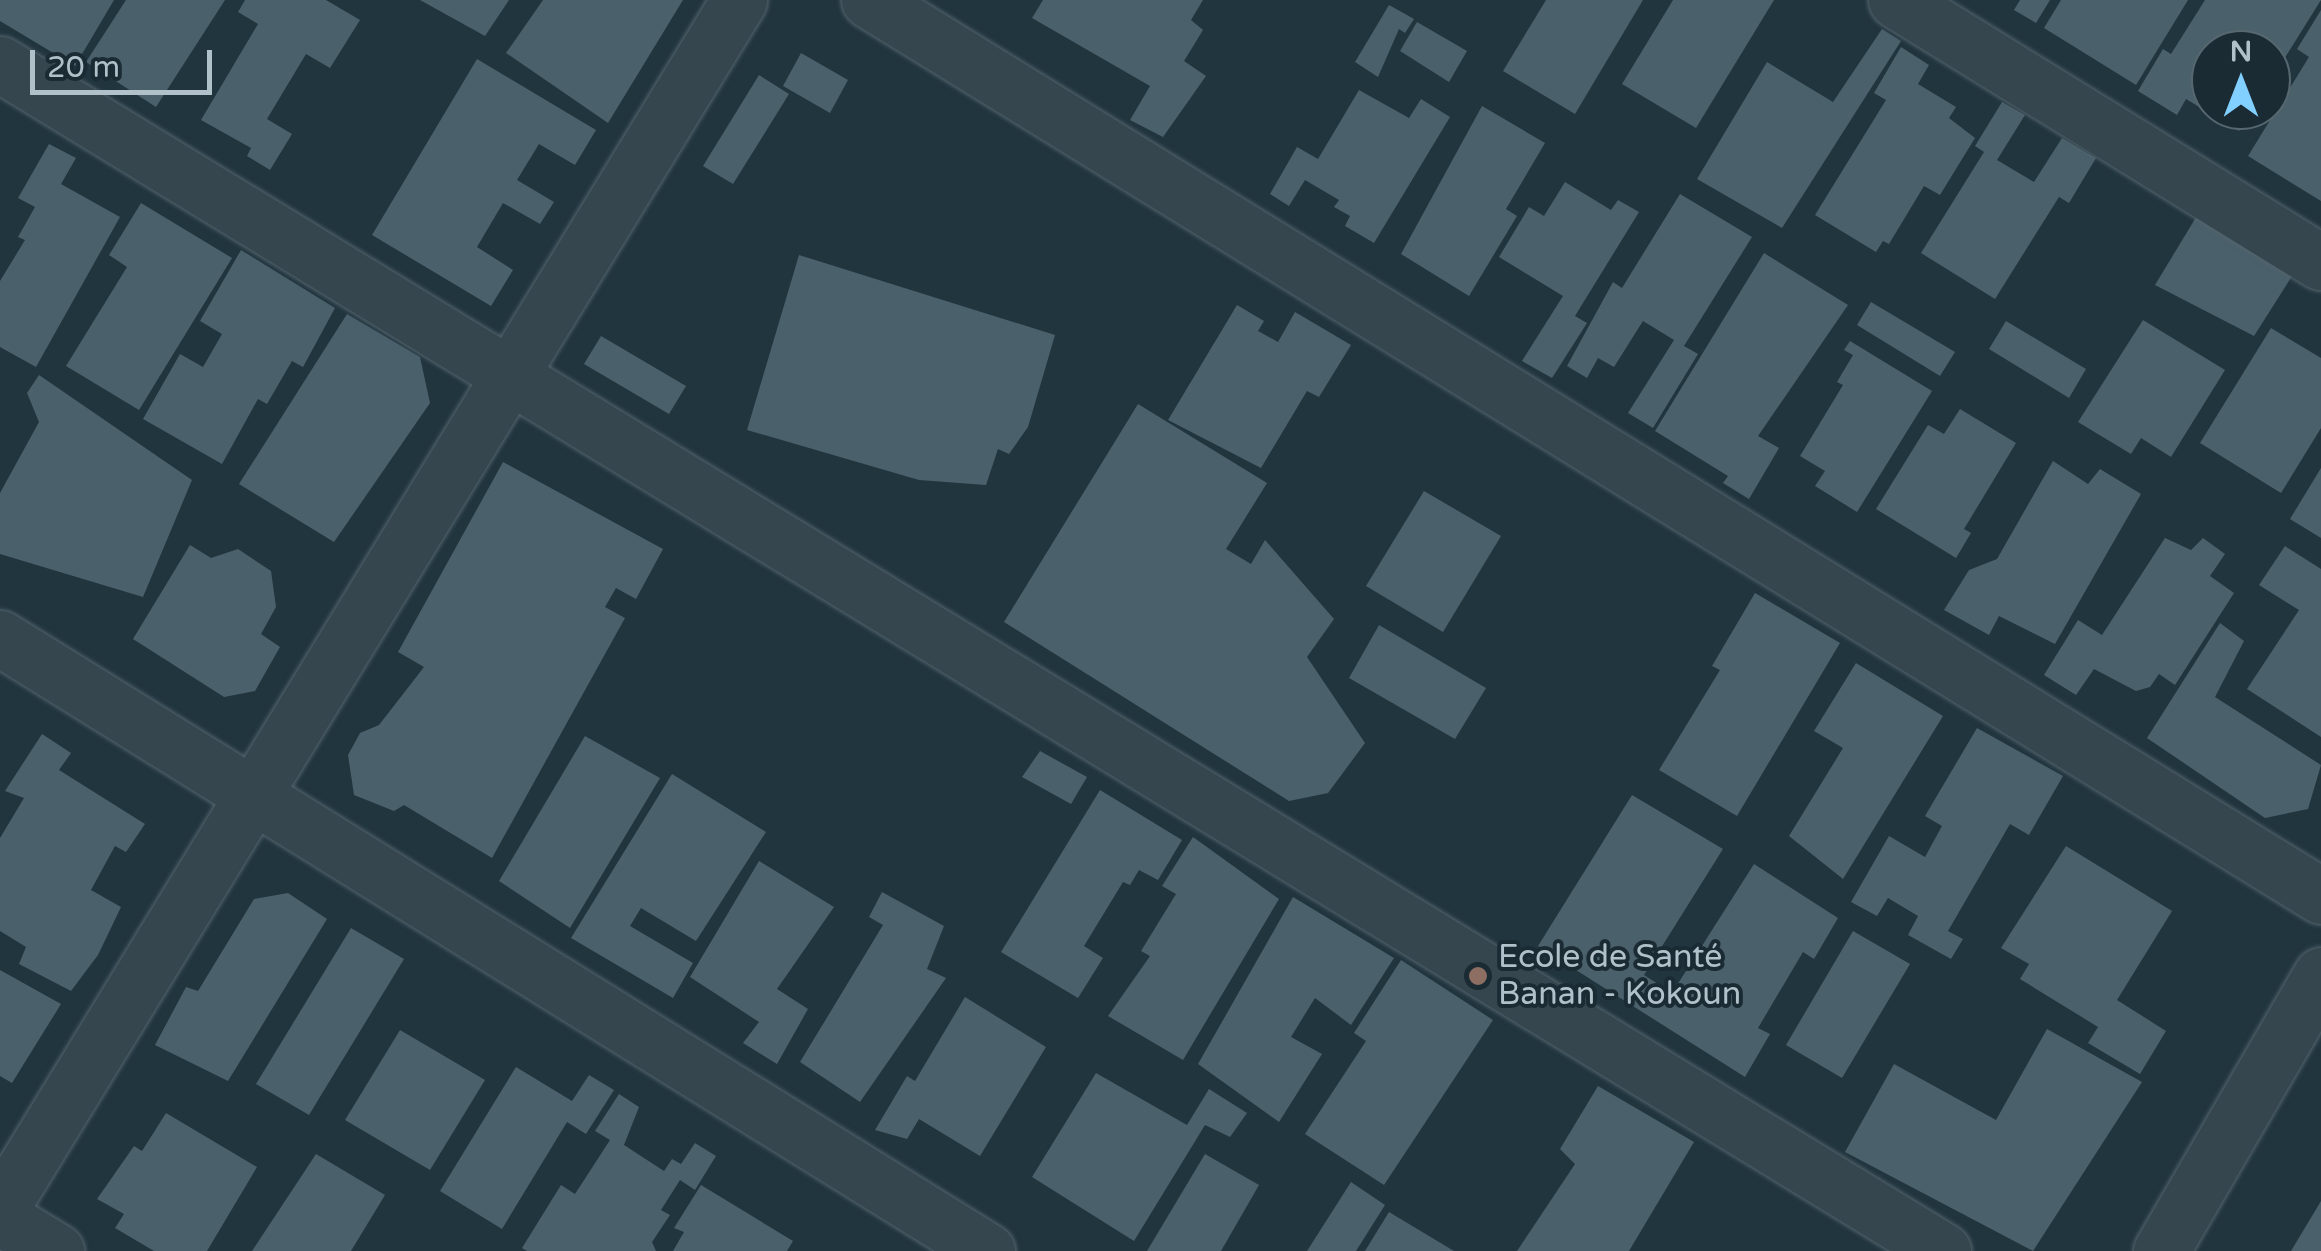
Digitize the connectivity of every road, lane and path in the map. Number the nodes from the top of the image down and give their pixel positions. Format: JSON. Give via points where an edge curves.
{"nodes":[{"id":1,"x":739,"y":0,"type":"edge"},
{"id":2,"x":869,"y":0,"type":"edge"},
{"id":3,"x":1896,"y":0,"type":"edge"},
{"id":4,"x":0,"y":64,"type":"edge"},
{"id":5,"x":2321,"y":262,"type":"edge"},
{"id":6,"x":510,"y":374,"type":"junction"},
{"id":7,"x":0,"y":638,"type":"edge"},
{"id":8,"x":256,"y":791,"type":"junction"},
{"id":9,"x":2321,"y":896,"type":"edge"},
{"id":10,"x":2321,"y":976,"type":"edge"},
{"id":11,"x":0,"y":1213,"type":"edge"},
{"id":12,"x":56,"y":1251,"type":"edge"},
{"id":13,"x":987,"y":1251,"type":"edge"},
{"id":14,"x":1944,"y":1251,"type":"edge"},
{"id":15,"x":2161,"y":1251,"type":"edge"}],
"edges":[{"from":1,"to":6,"type":"street"},
{"from":2,"to":9,"type":"street"},
{"from":3,"to":5,"type":"street"},
{"from":4,"to":6,"type":"street"},
{"from":6,"to":8,"type":"street"},
{"from":6,"to":14,"type":"street"},
{"from":7,"to":8,"type":"street"},
{"from":8,"to":11,"type":"street"},
{"from":8,"to":13,"type":"street"},
{"from":10,"to":15,"type":"street"},
{"from":11,"to":12,"type":"street"}]}
